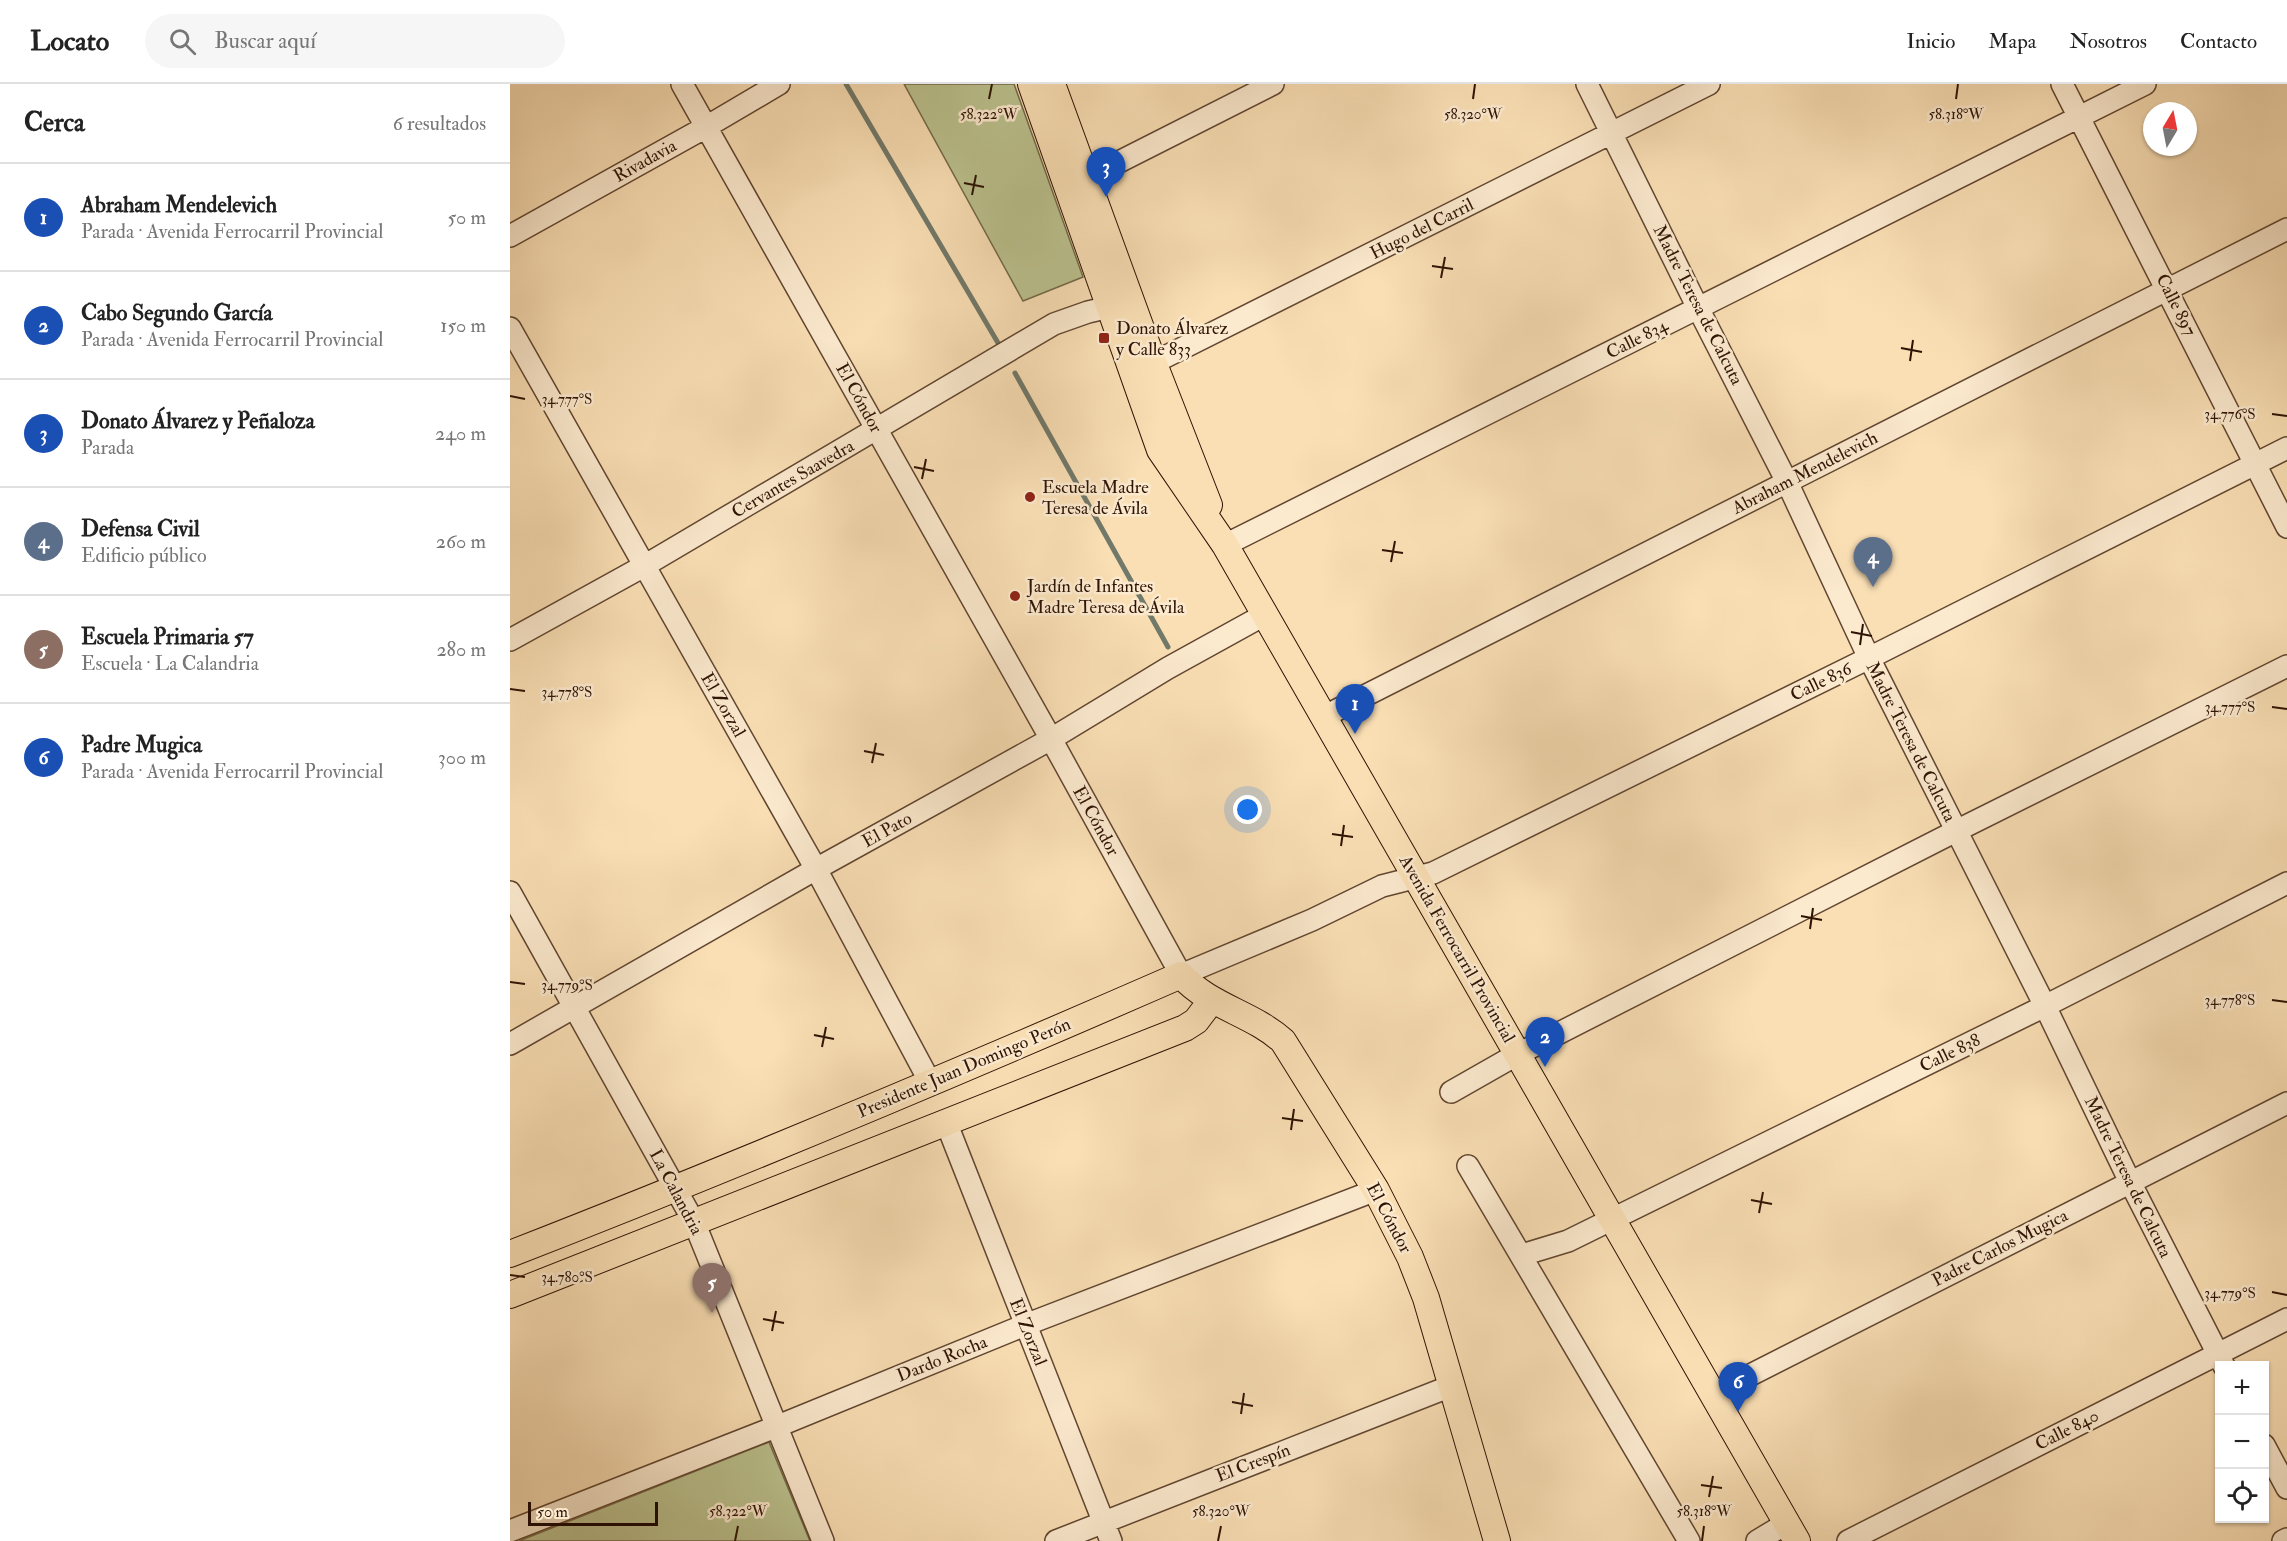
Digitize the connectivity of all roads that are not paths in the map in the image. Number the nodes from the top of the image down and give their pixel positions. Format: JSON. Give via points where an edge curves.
{"nodes":[{"id":1,"x":682,"y":84,"type":"edge"},
{"id":2,"x":779,"y":84,"type":"edge"},
{"id":3,"x":1031,"y":84,"type":"edge"},
{"id":4,"x":1052,"y":84,"type":"edge"},
{"id":5,"x":1273,"y":84,"type":"edge"},
{"id":6,"x":1587,"y":84,"type":"edge"},
{"id":7,"x":1710,"y":84,"type":"edge"},
{"id":8,"x":2062,"y":84,"type":"edge"},
{"id":9,"x":2145,"y":84,"type":"edge"},
{"id":10,"x":2079,"y":117,"type":"junction"},
{"id":11,"x":706,"y":127,"type":"junction"},
{"id":12,"x":1613,"y":133,"type":"junction"},
{"id":13,"x":1077,"y":180,"type":"junction"},
{"id":14,"x":2287,"y":229,"type":"edge"},
{"id":15,"x":510,"y":236,"type":"edge"},
{"id":16,"x":2168,"y":290,"type":"junction"},
{"id":17,"x":1110,"y":307,"type":"junction"},
{"id":18,"x":1698,"y":308,"type":"junction"},
{"id":19,"x":510,"y":328,"type":"edge"},
{"id":20,"x":1143,"y":368,"type":"junction"},
{"id":21,"x":877,"y":430,"type":"junction"},
{"id":22,"x":2287,"y":448,"type":"edge"},
{"id":23,"x":2256,"y":464,"type":"junction"},
{"id":24,"x":1787,"y":482,"type":"junction"},
{"id":25,"x":2287,"y":527,"type":"edge"},
{"id":26,"x":1225,"y":545,"type":"junction"},
{"id":27,"x":644,"y":566,"type":"junction"},
{"id":28,"x":1264,"y":615,"type":"junction"},
{"id":29,"x":510,"y":640,"type":"edge"},
{"id":30,"x":1869,"y":658,"type":"junction"},
{"id":31,"x":2287,"y":666,"type":"edge"},
{"id":32,"x":1323,"y":717,"type":"junction"},
{"id":33,"x":1051,"y":739,"type":"junction"},
{"id":34,"x":1956,"y":831,"type":"junction"},
{"id":35,"x":816,"y":869,"type":"junction"},
{"id":36,"x":1416,"y":878,"type":"junction"},
{"id":37,"x":2287,"y":883,"type":"edge"},
{"id":38,"x":510,"y":892,"type":"edge"},
{"id":39,"x":1181,"y":975,"type":"junction"},
{"id":40,"x":1212,"y":1000,"type":"junction"},
{"id":41,"x":2045,"y":1006,"type":"junction"},
{"id":42,"x":575,"y":1007,"type":"junction"},
{"id":43,"x":510,"y":1044,"type":"edge"},
{"id":44,"x":1516,"y":1055,"type":"junction"},
{"id":45,"x":931,"y":1084,"type":"junction"},
{"id":46,"x":1451,"y":1092,"type":"dead end"},
{"id":47,"x":2287,"y":1103,"type":"edge"},
{"id":48,"x":946,"y":1122,"type":"junction"},
{"id":49,"x":1468,"y":1166,"type":"dead end"},
{"id":50,"x":2130,"y":1182,"type":"junction"},
{"id":51,"x":675,"y":1190,"type":"junction"},
{"id":52,"x":1376,"y":1190,"type":"junction"},
{"id":53,"x":1611,"y":1220,"type":"junction"},
{"id":54,"x":694,"y":1222,"type":"junction"},
{"id":55,"x":510,"y":1254,"type":"edge"},
{"id":56,"x":1522,"y":1255,"type":"junction"},
{"id":57,"x":510,"y":1295,"type":"edge"},
{"id":58,"x":2287,"y":1319,"type":"edge"},
{"id":59,"x":1025,"y":1325,"type":"junction"},
{"id":60,"x":2221,"y":1360,"type":"edge"},
{"id":61,"x":1451,"y":1386,"type":"junction"},
{"id":62,"x":1713,"y":1394,"type":"junction"},
{"id":63,"x":778,"y":1426,"type":"junction"},
{"id":64,"x":2269,"y":1452,"type":"edge"},
{"id":65,"x":2287,"y":1488,"type":"edge"},
{"id":66,"x":510,"y":1532,"type":"edge"},
{"id":67,"x":1108,"y":1532,"type":"edge"},
{"id":68,"x":1792,"y":1532,"type":"edge"},
{"id":69,"x":823,"y":1541,"type":"edge"},
{"id":70,"x":1056,"y":1541,"type":"edge"},
{"id":71,"x":1497,"y":1541,"type":"edge"},
{"id":72,"x":1689,"y":1541,"type":"edge"},
{"id":73,"x":1757,"y":1541,"type":"edge"},
{"id":74,"x":1848,"y":1541,"type":"edge"}],
"edges":[{"from":1,"to":11,"type":"street","name":"El Cóndor"},
{"from":2,"to":11,"type":"street","name":"Rivadavia"},
{"from":3,"to":13,"type":"main road"},
{"from":4,"to":13,"type":"main road"},
{"from":5,"to":13,"type":"street"},
{"from":6,"to":12,"type":"street","name":"Madre Teresa de Calcuta"},
{"from":7,"to":12,"type":"street","name":"Hugo del Carril"},
{"from":8,"to":10,"type":"street","name":"Calle 897"},
{"from":9,"to":10,"type":"street","name":"Calle 834"},
{"from":10,"to":16,"type":"street","name":"Calle 897"},
{"from":10,"to":18,"type":"street","name":"Calle 834"},
{"from":11,"to":15,"type":"street","name":"Rivadavia"},
{"from":11,"to":21,"type":"street","name":"El Cóndor"},
{"from":12,"to":18,"type":"street","name":"Madre Teresa de Calcuta"},
{"from":12,"to":20,"type":"street","name":"Hugo del Carril"},
{"from":13,"to":17,"type":"main road"},
{"from":13,"to":20,"type":"main road"},
{"from":14,"to":16,"type":"street","name":"Abraham Mendelevich"},
{"from":16,"to":23,"type":"street","name":"Calle 897"},
{"from":16,"to":24,"type":"street","name":"Abraham Mendelevich"},
{"from":17,"to":20,"type":"main road"},
{"from":17,"to":21,"type":"street","name":"Cervantes Saavedra","via":[[1054,324]]},
{"from":18,"to":24,"type":"street","name":"Madre Teresa de Calcuta"},
{"from":18,"to":26,"type":"street","name":"Calle 834"},
{"from":19,"to":27,"type":"street","name":"El Zorzal"},
{"from":20,"to":26,"type":"main road","name":"Avenida Ferrocarril Provincial"},
{"from":21,"to":27,"type":"street","name":"Cervantes Saavedra"},
{"from":21,"to":33,"type":"street","name":"El Cóndor"},
{"from":22,"to":23,"type":"street","name":"Calle 836"},
{"from":23,"to":25,"type":"street","name":"Calle 897"},
{"from":23,"to":30,"type":"street","name":"Calle 836"},
{"from":24,"to":30,"type":"street","name":"Madre Teresa de Calcuta"},
{"from":24,"to":32,"type":"street","name":"Abraham Mendelevich"},
{"from":26,"to":28,"type":"main road","name":"Avenida Ferrocarril Provincial"},
{"from":27,"to":29,"type":"street","name":"Cervantes Saavedra"},
{"from":27,"to":35,"type":"street","name":"El Zorzal"},
{"from":28,"to":32,"type":"main road","name":"Avenida Ferrocarril Provincial"},
{"from":28,"to":33,"type":"street","name":"El Pato"},
{"from":30,"to":34,"type":"street","name":"Madre Teresa de Calcuta"},
{"from":30,"to":36,"type":"street","name":"Calle 836"},
{"from":31,"to":34,"type":"street"},
{"from":32,"to":36,"type":"main road","name":"Avenida Ferrocarril Provincial"},
{"from":33,"to":35,"type":"street","name":"El Pato"},
{"from":33,"to":39,"type":"street","name":"El Cóndor"},
{"from":34,"to":41,"type":"street","name":"Madre Teresa de Calcuta"},
{"from":34,"to":44,"type":"street"},
{"from":35,"to":42,"type":"street","name":"El Pato"},
{"from":35,"to":45,"type":"street","name":"El Zorzal"},
{"from":36,"to":39,"type":"street","name":"Presidente Juan Domingo Perón","via":[[1382,886]]},
{"from":36,"to":44,"type":"main road","name":"Avenida Ferrocarril Provincial"},
{"from":37,"to":41,"type":"street","name":"Calle 838"},
{"from":38,"to":42,"type":"street","name":"La Calandria"},
{"from":39,"to":40,"type":"main road","name":"El Cóndor"},
{"from":39,"to":45,"type":"main road","name":"Presidente Juan Domingo Perón"},
{"from":40,"to":48,"type":"main road","via":[[1196,1021],[1185,1028]]},
{"from":40,"to":52,"type":"main road","name":"El Cóndor","via":[[1272,1031],[1283,1041]]},
{"from":41,"to":50,"type":"street","name":"Madre Teresa de Calcuta"},
{"from":41,"to":53,"type":"street","name":"Calle 838"},
{"from":42,"to":43,"type":"street","name":"El Pato"},
{"from":42,"to":51,"type":"street","name":"La Calandria"},
{"from":44,"to":46,"type":"street"},
{"from":44,"to":53,"type":"main road","name":"Avenida Ferrocarril Provincial"},
{"from":45,"to":51,"type":"main road","name":"Presidente Juan Domingo Perón"},
{"from":47,"to":50,"type":"street","name":"Padre Carlos Mugica"},
{"from":48,"to":54,"type":"main road"},
{"from":48,"to":59,"type":"street","name":"El Zorzal"},
{"from":49,"to":56,"type":"street"},
{"from":50,"to":60,"type":"street","name":"Madre Teresa de Calcuta"},
{"from":50,"to":62,"type":"street","name":"Padre Carlos Mugica"},
{"from":51,"to":54,"type":"street","name":"La Calandria"},
{"from":51,"to":55,"type":"main road","name":"Presidente Juan Domingo Perón"},
{"from":52,"to":59,"type":"street","name":"Dardo Rocha"},
{"from":52,"to":61,"type":"main road","name":"El Cóndor","via":[[1426,1298]]},
{"from":53,"to":56,"type":"street","name":"Calle 838","via":[[1568,1242]]},
{"from":53,"to":62,"type":"main road","name":"Avenida Ferrocarril Provincial"},
{"from":54,"to":57,"type":"main road"},
{"from":54,"to":63,"type":"street","name":"La Calandria"},
{"from":56,"to":72,"type":"street"},
{"from":58,"to":60,"type":"street","name":"Calle 840"},
{"from":59,"to":63,"type":"street","name":"Dardo Rocha"},
{"from":59,"to":67,"type":"street","name":"El Zorzal"},
{"from":60,"to":74,"type":"street","name":"Calle 840"},
{"from":61,"to":67,"type":"street","name":"El Crespín"},
{"from":61,"to":71,"type":"main road","name":"El Cóndor"},
{"from":62,"to":68,"type":"main road","name":"Avenida Ferrocarril Provincial"},
{"from":63,"to":66,"type":"street","name":"Dardo Rocha"},
{"from":63,"to":69,"type":"street","name":"La Calandria"},
{"from":64,"to":65,"type":"street"},
{"from":67,"to":70,"type":"street","name":"El Crespín"},
{"from":68,"to":73,"type":"street"}]}
